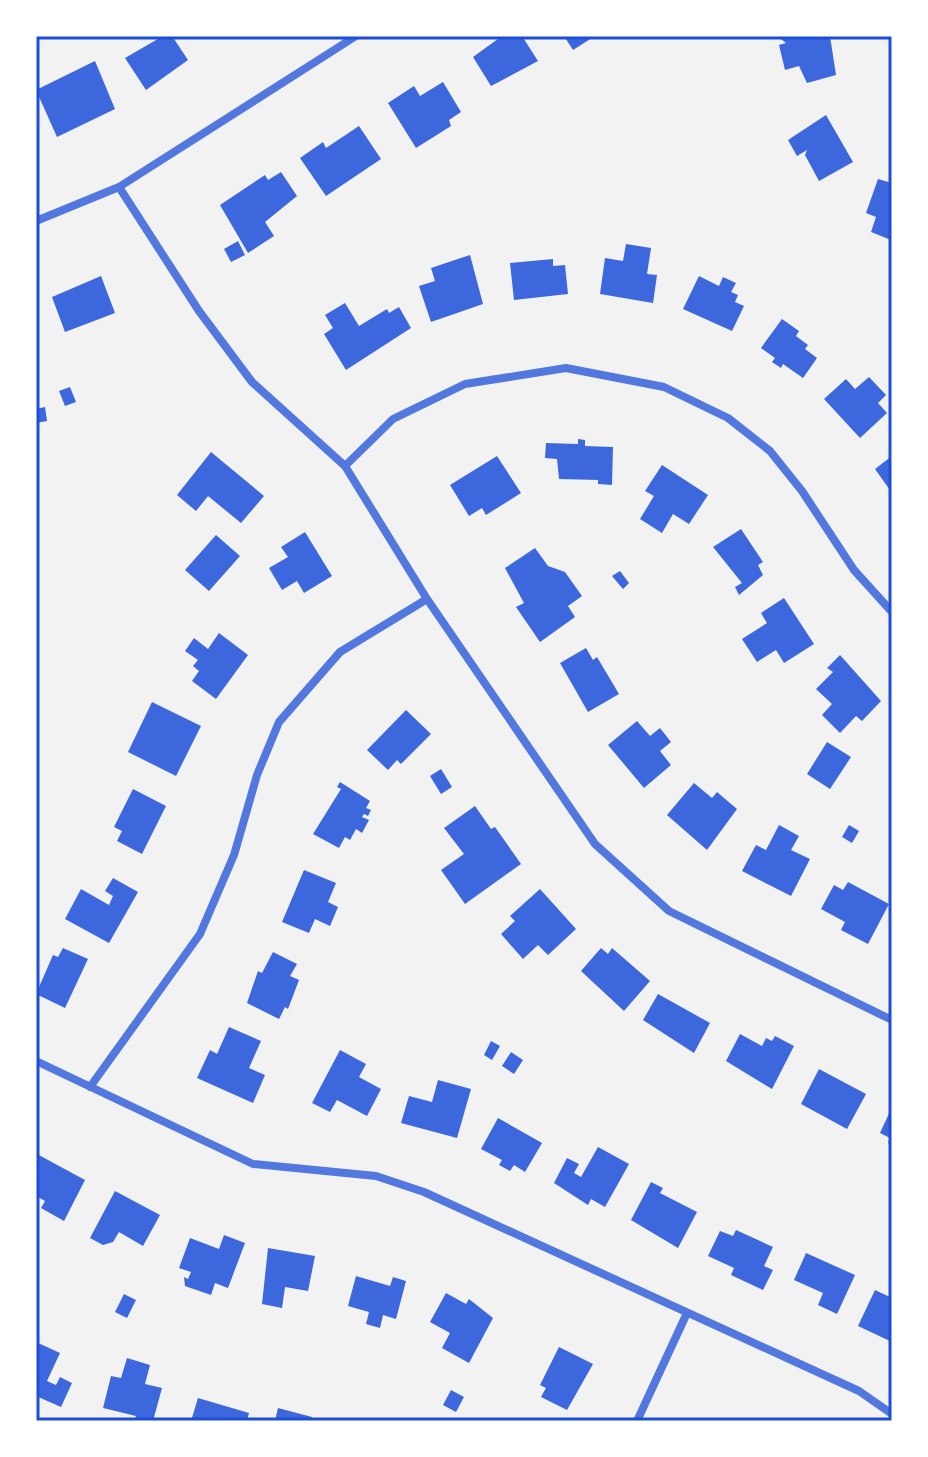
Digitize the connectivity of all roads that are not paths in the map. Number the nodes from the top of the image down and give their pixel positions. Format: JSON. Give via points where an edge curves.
{"nodes":[{"id":1,"x":356,"y":36,"type":"edge"},
{"id":2,"x":119,"y":187,"type":"junction"},
{"id":3,"x":36,"y":221,"type":"edge"},
{"id":4,"x":345,"y":466,"type":"junction"},
{"id":5,"x":427,"y":599,"type":"junction"},
{"id":6,"x":892,"y":612,"type":"edge"},
{"id":7,"x":892,"y":1020,"type":"edge"},
{"id":8,"x":36,"y":1061,"type":"edge"},
{"id":9,"x":90,"y":1087,"type":"junction"},
{"id":10,"x":687,"y":1313,"type":"junction"},
{"id":11,"x":892,"y":1414,"type":"edge"},
{"id":12,"x":637,"y":1421,"type":"edge"}],
"edges":[{"from":1,"to":2,"type":"street"},
{"from":2,"to":3,"type":"street"},
{"from":2,"to":4,"type":"street","via":[[252,382]]},
{"from":4,"to":5,"type":"street"},
{"from":4,"to":6,"type":"street","via":[[393,419],[465,384],[566,368],[664,387],[728,418],[770,451],[854,570]]},
{"from":5,"to":7,"type":"street","via":[[605,854],[669,911]]},
{"from":5,"to":9,"type":"street","via":[[340,652],[279,722],[234,855],[200,934]]},
{"from":8,"to":9,"type":"street"},
{"from":9,"to":10,"type":"street","via":[[253,1164],[376,1176],[424,1192]]},
{"from":10,"to":11,"type":"street","via":[[859,1391]]},
{"from":10,"to":12,"type":"street"}]}
